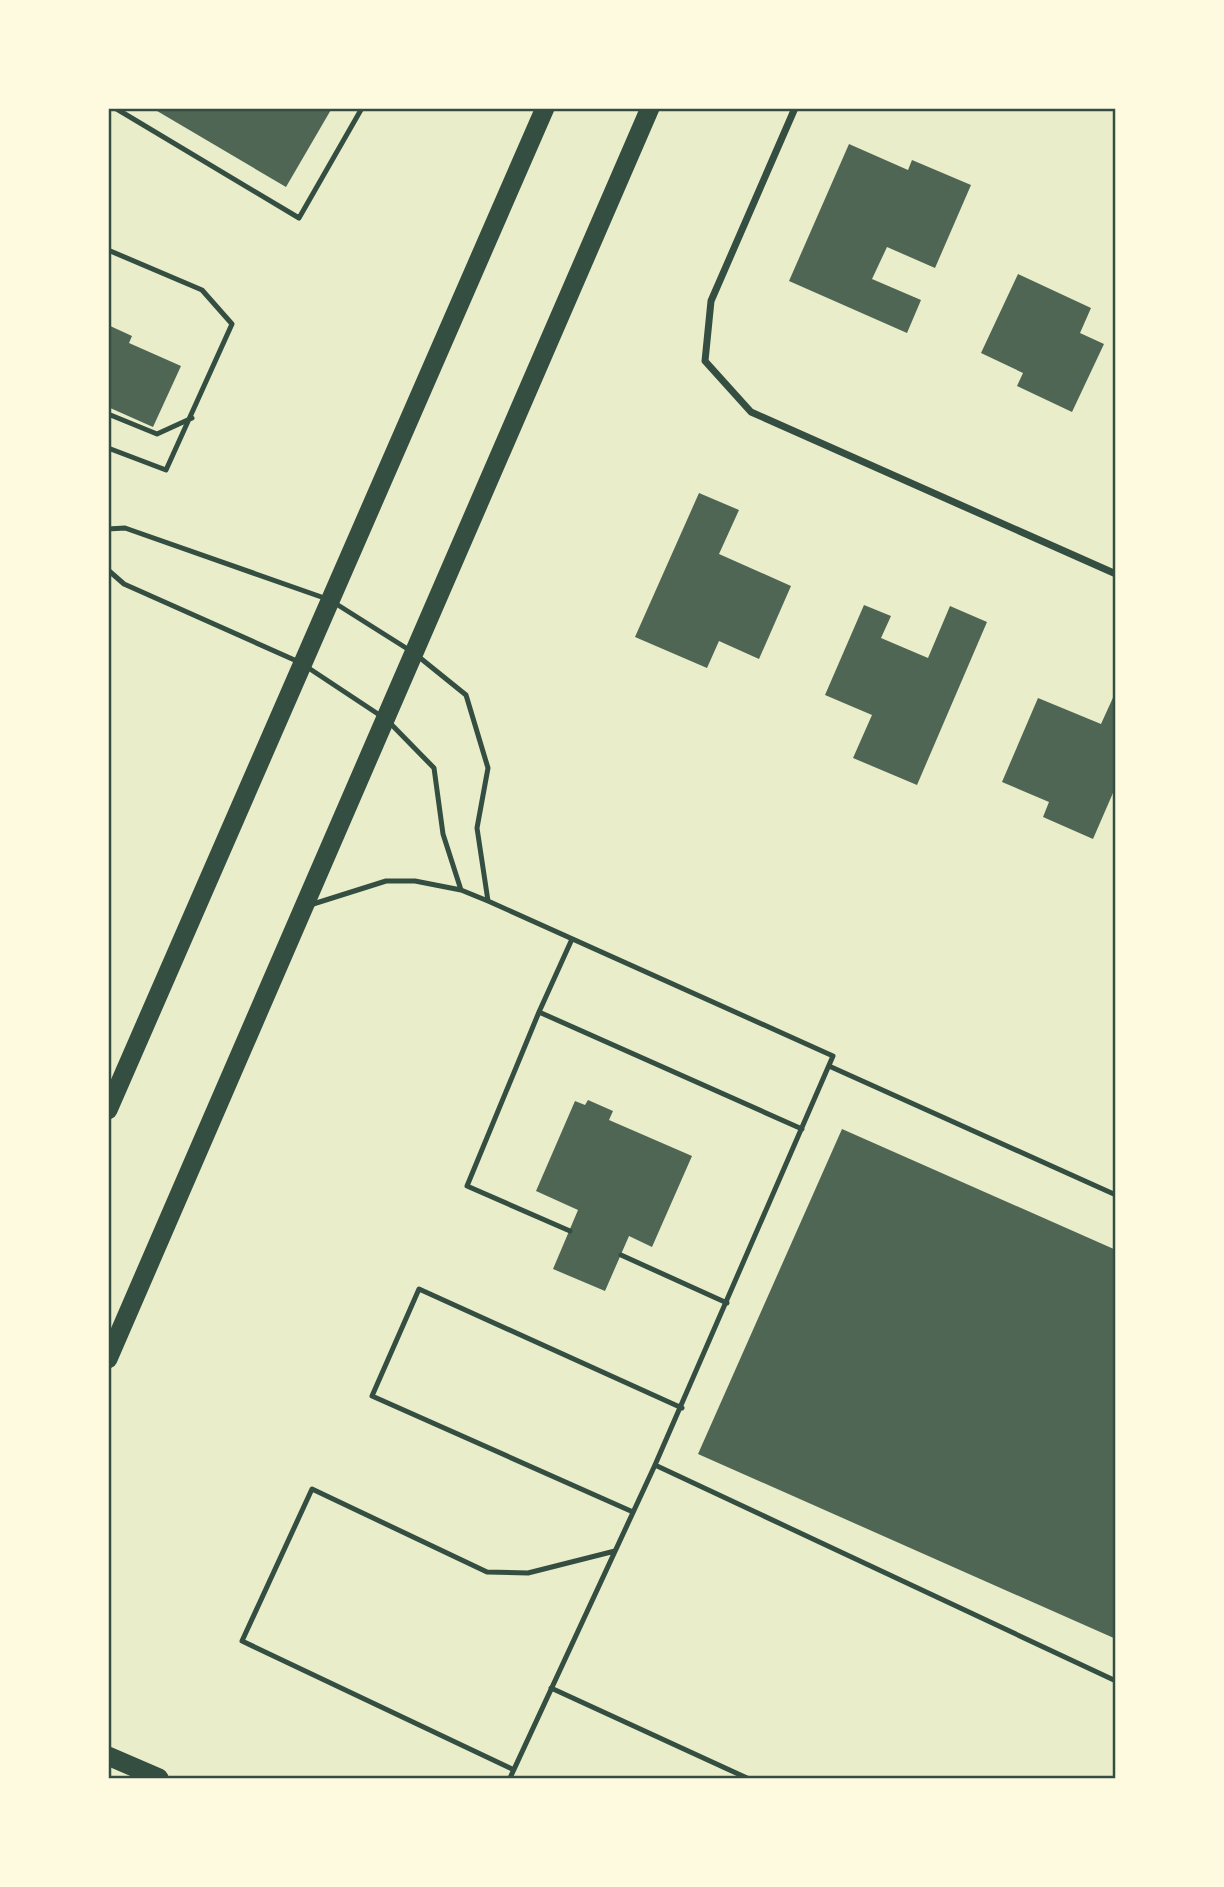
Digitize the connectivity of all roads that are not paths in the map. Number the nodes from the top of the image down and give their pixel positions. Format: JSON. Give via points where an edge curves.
{"nodes":[{"id":1,"x":115,"y":108,"type":"edge"},
{"id":2,"x":362,"y":108,"type":"edge"},
{"id":3,"x":544,"y":108,"type":"edge"},
{"id":4,"x":650,"y":108,"type":"edge"},
{"id":5,"x":795,"y":108,"type":"edge"},
{"id":6,"x":108,"y":250,"type":"edge"},
{"id":7,"x":108,"y":414,"type":"edge"},
{"id":8,"x":192,"y":418,"type":"junction"},
{"id":9,"x":108,"y":448,"type":"edge"},
{"id":10,"x":108,"y":529,"type":"edge"},
{"id":11,"x":108,"y":570,"type":"edge"},
{"id":12,"x":1115,"y":574,"type":"edge"},
{"id":13,"x":330,"y":600,"type":"junction"},
{"id":14,"x":414,"y":653,"type":"junction"},
{"id":15,"x":302,"y":664,"type":"junction"},
{"id":16,"x":385,"y":718,"type":"junction"},
{"id":17,"x":461,"y":890,"type":"junction"},
{"id":18,"x":488,"y":901,"type":"junction"},
{"id":19,"x":303,"y":907,"type":"junction"},
{"id":20,"x":572,"y":939,"type":"junction"},
{"id":21,"x":539,"y":1012,"type":"junction"},
{"id":22,"x":829,"y":1066,"type":"junction"},
{"id":23,"x":108,"y":1110,"type":"edge"},
{"id":24,"x":802,"y":1129,"type":"junction"},
{"id":25,"x":1115,"y":1195,"type":"edge"},
{"id":26,"x":570,"y":1231,"type":"dead end"},
{"id":27,"x":621,"y":1255,"type":"dead end"},
{"id":28,"x":727,"y":1303,"type":"junction"},
{"id":29,"x":108,"y":1359,"type":"edge"},
{"id":30,"x":682,"y":1408,"type":"junction"},
{"id":31,"x":655,"y":1465,"type":"junction"},
{"id":32,"x":633,"y":1513,"type":"junction"},
{"id":33,"x":615,"y":1552,"type":"junction"},
{"id":34,"x":1115,"y":1681,"type":"edge"},
{"id":35,"x":551,"y":1688,"type":"junction"},
{"id":36,"x":108,"y":1756,"type":"edge"},
{"id":37,"x":512,"y":1769,"type":"junction"},
{"id":38,"x":159,"y":1779,"type":"edge"},
{"id":39,"x":510,"y":1779,"type":"edge"},
{"id":40,"x":747,"y":1779,"type":"edge"}],
"edges":[{"from":1,"to":2,"type":"lane","via":[[299,218]]},
{"from":3,"to":13,"type":"highway"},
{"from":4,"to":14,"type":"highway"},
{"from":5,"to":12,"type":"street","via":[[711,301],[705,361],[751,412]]},
{"from":6,"to":8,"type":"lane","via":[[202,290],[232,324]]},
{"from":7,"to":8,"type":"lane","via":[[156,434]]},
{"from":8,"to":9,"type":"lane","via":[[166,470]]},
{"from":10,"to":13,"type":"lane","via":[[125,528]]},
{"from":11,"to":15,"type":"lane","via":[[124,584]]},
{"from":13,"to":14,"type":"lane"},
{"from":13,"to":15,"type":"highway"},
{"from":14,"to":16,"type":"highway"},
{"from":14,"to":18,"type":"lane","via":[[466,695],[488,768],[477,828]]},
{"from":15,"to":16,"type":"lane"},
{"from":15,"to":23,"type":"highway"},
{"from":16,"to":17,"type":"lane","via":[[434,768],[443,834]]},
{"from":16,"to":19,"type":"highway"},
{"from":17,"to":18,"type":"lane"},
{"from":17,"to":19,"type":"lane","via":[[386,881]]},
{"from":18,"to":20,"type":"lane"},
{"from":19,"to":29,"type":"highway"},
{"from":20,"to":21,"type":"lane"},
{"from":20,"to":22,"type":"lane","via":[[833,1056]]},
{"from":21,"to":24,"type":"lane"},
{"from":21,"to":26,"type":"lane","via":[[467,1186]]},
{"from":22,"to":24,"type":"lane"},
{"from":22,"to":25,"type":"lane"},
{"from":24,"to":28,"type":"lane"},
{"from":27,"to":28,"type":"lane"},
{"from":28,"to":30,"type":"lane"},
{"from":30,"to":31,"type":"lane"},
{"from":30,"to":32,"type":"lane","via":[[419,1289],[372,1396]]},
{"from":31,"to":32,"type":"lane"},
{"from":31,"to":34,"type":"lane"},
{"from":32,"to":33,"type":"lane"},
{"from":33,"to":35,"type":"lane"},
{"from":33,"to":37,"type":"lane","via":[[527,1573],[487,1572],[312,1489],[242,1641]]},
{"from":35,"to":37,"type":"lane"},
{"from":35,"to":40,"type":"lane"},
{"from":36,"to":38,"type":"highway"},
{"from":37,"to":39,"type":"lane"}]}
